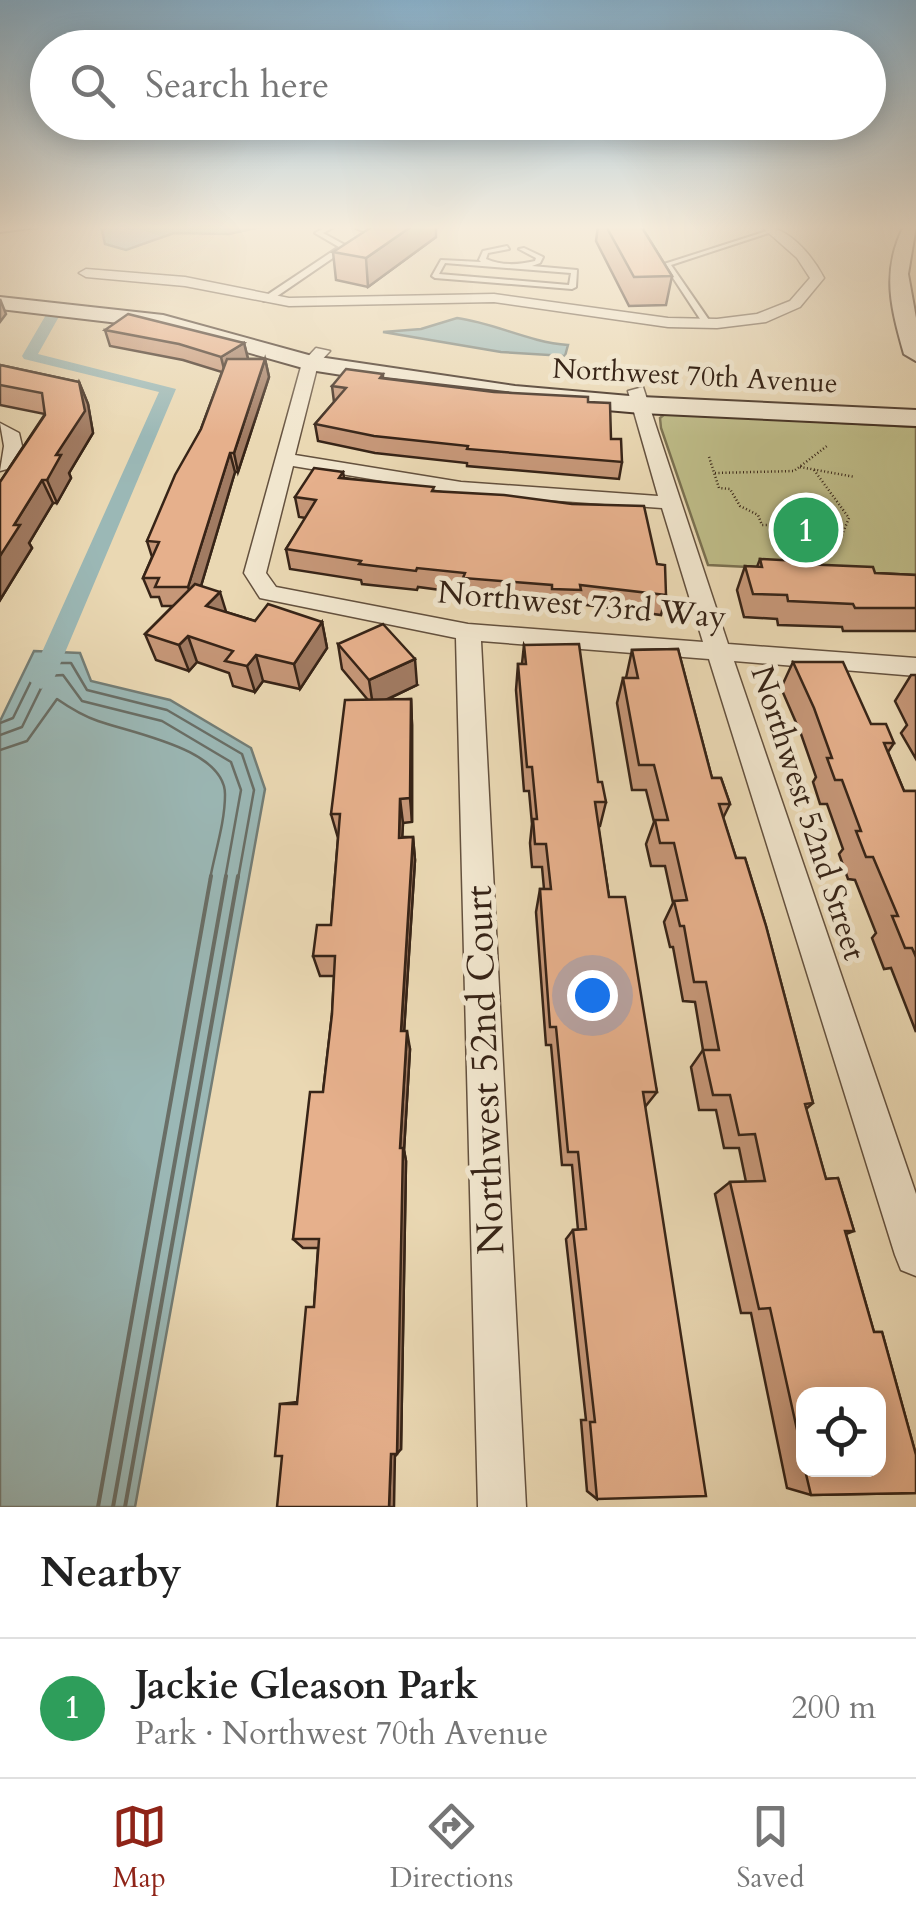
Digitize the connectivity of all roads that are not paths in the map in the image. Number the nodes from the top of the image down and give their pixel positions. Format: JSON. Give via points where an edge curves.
{"nodes":[{"id":1,"x":51,"y":296,"type":"edge"},
{"id":2,"x":258,"y":296,"type":"edge"},
{"id":3,"x":270,"y":296,"type":"edge"},
{"id":4,"x":688,"y":296,"type":"edge"},
{"id":5,"x":806,"y":296,"type":"edge"},
{"id":6,"x":900,"y":296,"type":"edge"},
{"id":7,"x":482,"y":297,"type":"joint"},
{"id":8,"x":267,"y":298,"type":"junction"},
{"id":9,"x":506,"y":298,"type":"joint"},
{"id":10,"x":0,"y":303,"type":"edge"},
{"id":11,"x":177,"y":318,"type":"junction"},
{"id":12,"x":707,"y":323,"type":"junction"},
{"id":13,"x":916,"y":354,"type":"edge"},
{"id":14,"x":316,"y":357,"type":"junction"},
{"id":15,"x":639,"y":398,"type":"junction"},
{"id":16,"x":916,"y":404,"type":"edge"},
{"id":17,"x":916,"y":418,"type":"edge"},
{"id":18,"x":0,"y":428,"type":"edge"},
{"id":19,"x":286,"y":459,"type":"junction"},
{"id":20,"x":0,"y":465,"type":"edge"},
{"id":21,"x":670,"y":503,"type":"junction"},
{"id":22,"x":468,"y":632,"type":"junction"},
{"id":23,"x":718,"y":651,"type":"junction"},
{"id":24,"x":916,"y":667,"type":"edge"},
{"id":25,"x":916,"y":1255,"type":"edge"},
{"id":26,"x":502,"y":1507,"type":"edge"}],
"edges":[{"from":1,"to":11,"type":"street","name":"Northwest 70th Avenue","via":[[107,300]]},
{"from":2,"to":8,"type":"street"},
{"from":3,"to":8,"type":"lane"},
{"from":4,"to":12,"type":"lane"},
{"from":5,"to":12,"type":"street","via":[[773,314]]},
{"from":6,"to":13,"type":"street"},
{"from":7,"to":8,"type":"street","via":[[350,304]]},
{"from":7,"to":9,"type":"street"},
{"from":9,"to":12,"type":"street","via":[[636,321]]},
{"from":10,"to":11,"type":"street","name":"Northwest 70th Avenue"},
{"from":11,"to":14,"type":"street","name":"Northwest 70th Avenue"},
{"from":14,"to":15,"type":"street","name":"Northwest 70th Avenue"},
{"from":14,"to":19,"type":"street"},
{"from":15,"to":16,"type":"street","name":"Northwest 70th Avenue"},
{"from":15,"to":17,"type":"street","name":"Northwest 70th Avenue"},
{"from":15,"to":21,"type":"street","name":"Northwest 52nd Street"},
{"from":18,"to":20,"type":"street","via":[[12,436],[13,446]]},
{"from":19,"to":21,"type":"street","via":[[462,488]]},
{"from":19,"to":22,"type":"street","name":"Northwest 73rd Way","via":[[255,573],[268,594]]},
{"from":21,"to":23,"type":"street","name":"Northwest 52nd Street"},
{"from":22,"to":23,"type":"street","name":"Northwest 73rd Way"},
{"from":22,"to":26,"type":"street","name":"Northwest 52nd Court"},
{"from":23,"to":24,"type":"street","name":"Northwest 73rd Way"},
{"from":23,"to":25,"type":"street","name":"Northwest 52nd Street"}]}
